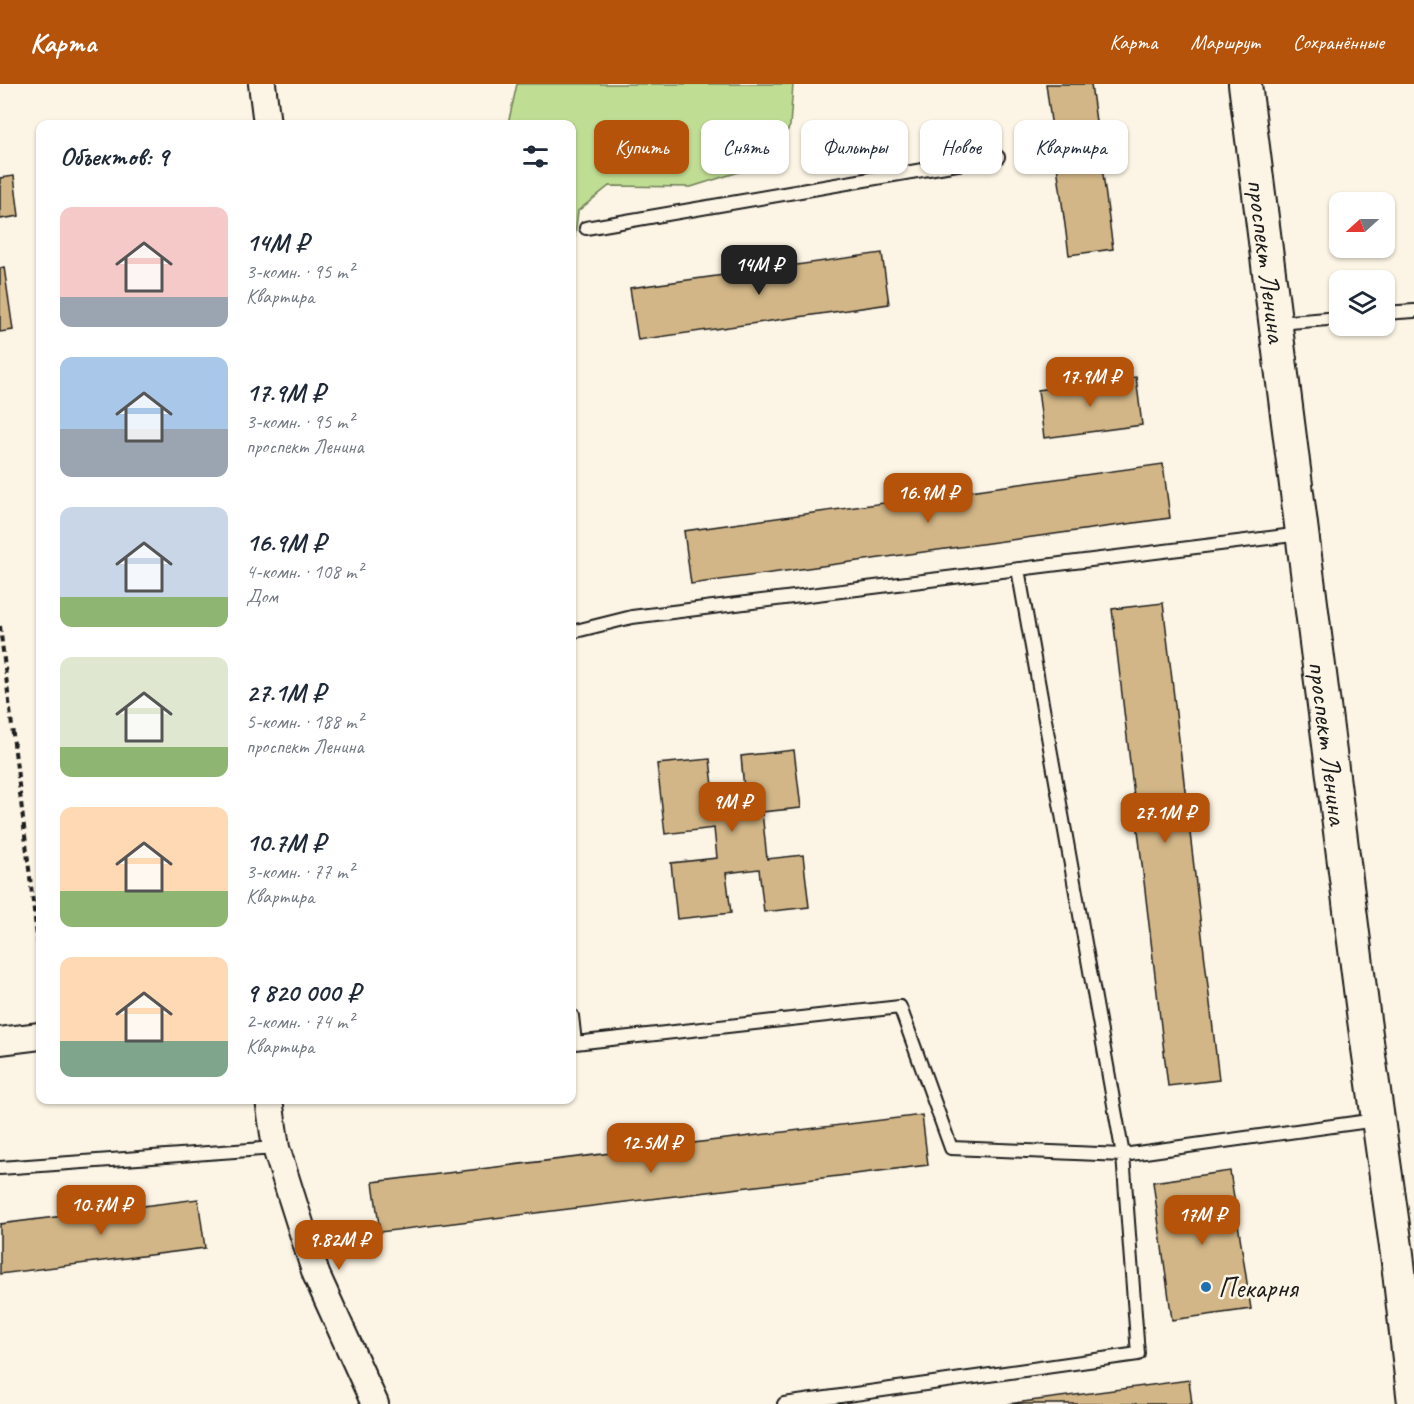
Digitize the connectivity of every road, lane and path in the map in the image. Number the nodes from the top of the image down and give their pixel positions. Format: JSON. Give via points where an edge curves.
{"nodes":[{"id":1,"x":262,"y":84,"type":"edge"},
{"id":2,"x":1245,"y":84,"type":"edge"},
{"id":3,"x":266,"y":120,"type":"edge"},
{"id":4,"x":920,"y":170,"type":"edge"},
{"id":5,"x":586,"y":228,"type":"dead end"},
{"id":6,"x":1414,"y":311,"type":"edge"},
{"id":7,"x":1395,"y":312,"type":"edge"},
{"id":8,"x":1329,"y":319,"type":"edge"},
{"id":9,"x":1277,"y":323,"type":"junction"},
{"id":10,"x":1303,"y":534,"type":"junction"},
{"id":11,"x":1018,"y":569,"type":"junction"},
{"id":12,"x":0,"y":626,"type":"edge"},
{"id":13,"x":576,"y":631,"type":"edge"},
{"id":14,"x":36,"y":928,"type":"edge"},
{"id":15,"x":36,"y":1036,"type":"edge"},
{"id":16,"x":0,"y":1041,"type":"edge"},
{"id":17,"x":576,"y":1042,"type":"edge"},
{"id":18,"x":270,"y":1104,"type":"edge"},
{"id":19,"x":1377,"y":1120,"type":"junction"},
{"id":20,"x":276,"y":1148,"type":"junction"},
{"id":21,"x":1123,"y":1155,"type":"junction"},
{"id":22,"x":0,"y":1168,"type":"edge"},
{"id":23,"x":1414,"y":1402,"type":"edge"},
{"id":24,"x":375,"y":1404,"type":"edge"},
{"id":25,"x":784,"y":1404,"type":"edge"}],
"edges":[{"from":1,"to":3,"type":"street"},
{"from":2,"to":9,"type":"street","name":"проспект Ленина"},
{"from":4,"to":5,"type":"lane"},
{"from":6,"to":7,"type":"lane"},
{"from":8,"to":9,"type":"lane"},
{"from":9,"to":10,"type":"street","name":"проспект Ленина"},
{"from":10,"to":11,"type":"lane"},
{"from":10,"to":19,"type":"street","name":"проспект Ленина"},
{"from":11,"to":13,"type":"lane","via":[[632,617]]},
{"from":11,"to":21,"type":"lane"},
{"from":12,"to":14,"type":"path"},
{"from":15,"to":16,"type":"street"},
{"from":17,"to":21,"type":"lane","via":[[900,1007],[951,1148]]},
{"from":18,"to":20,"type":"street"},
{"from":19,"to":21,"type":"lane"},
{"from":19,"to":23,"type":"street","name":"проспект Ленина"},
{"from":20,"to":22,"type":"lane"},
{"from":20,"to":24,"type":"street","via":[[316,1274]]},
{"from":21,"to":25,"type":"lane","via":[[1138,1354]]}]}
